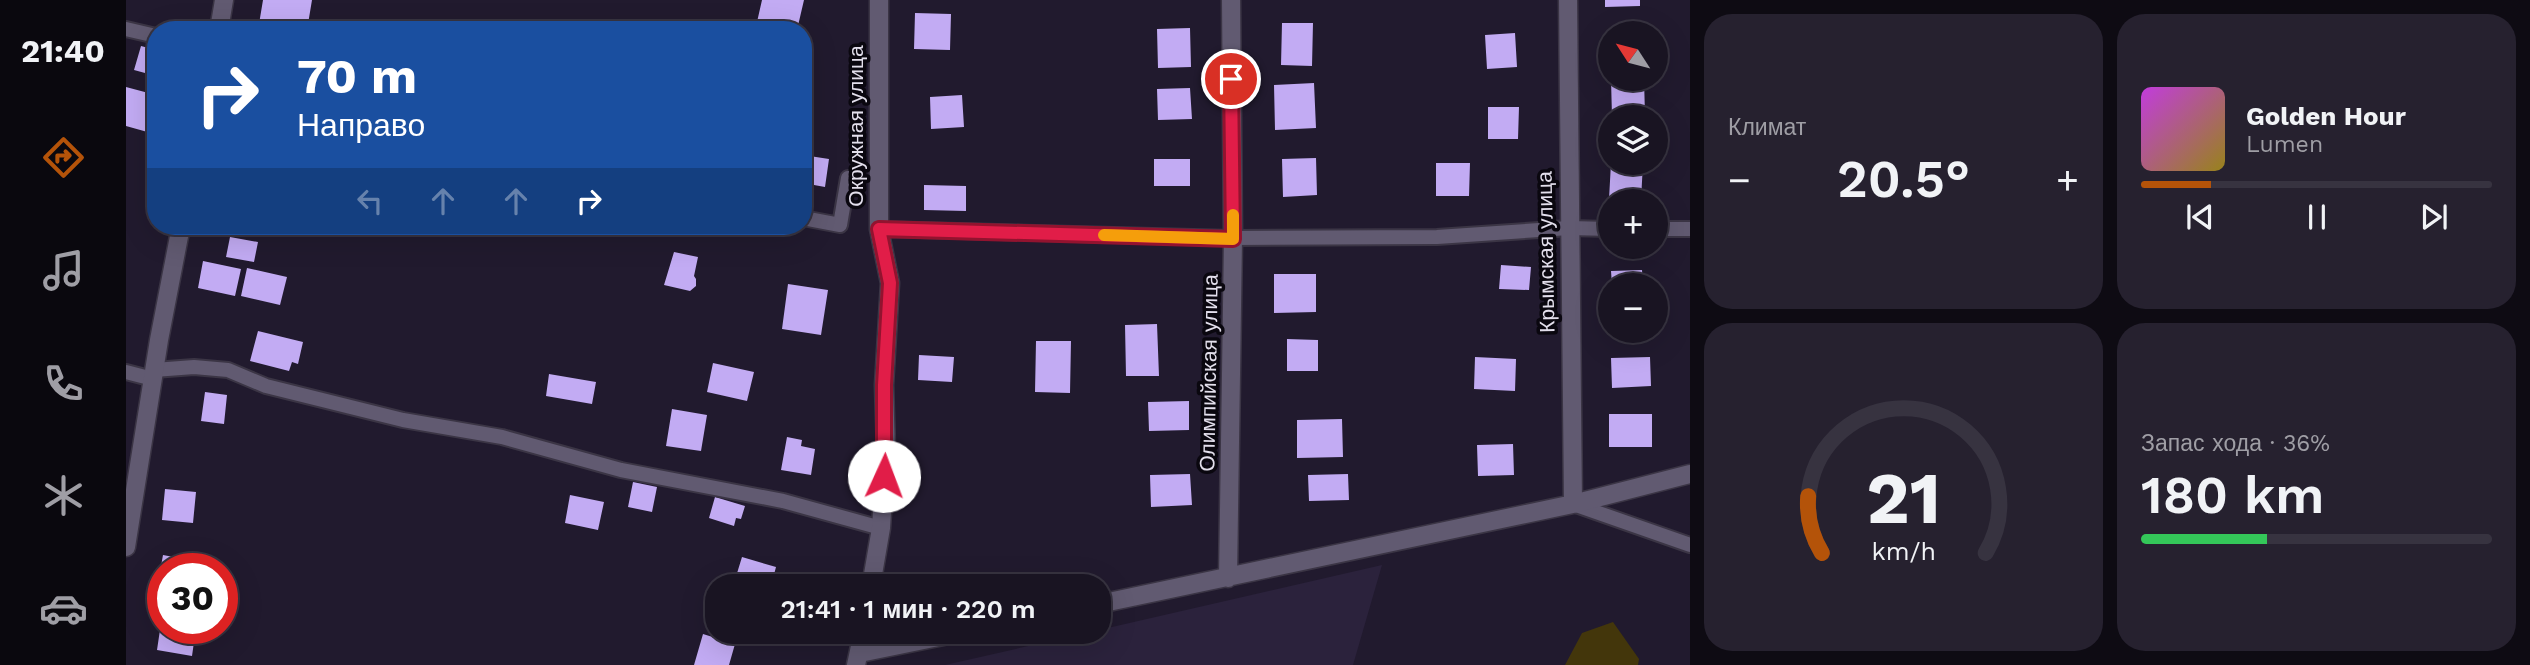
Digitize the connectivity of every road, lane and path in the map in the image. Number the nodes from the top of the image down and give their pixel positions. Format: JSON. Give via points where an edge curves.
{"nodes":[{"id":1,"x":224,"y":0,"type":"edge"},
{"id":2,"x":878,"y":0,"type":"edge"},
{"id":3,"x":1231,"y":0,"type":"edge"},
{"id":4,"x":1568,"y":0,"type":"edge"},
{"id":5,"x":220,"y":21,"type":"edge"},
{"id":6,"x":126,"y":29,"type":"edge"},
{"id":7,"x":147,"y":34,"type":"edge"},
{"id":8,"x":848,"y":178,"type":"dead end"},
{"id":9,"x":812,"y":220,"type":"edge"},
{"id":10,"x":1569,"y":228,"type":"junction"},
{"id":11,"x":879,"y":229,"type":"junction"},
{"id":12,"x":1598,"y":229,"type":"edge"},
{"id":13,"x":1668,"y":229,"type":"edge"},
{"id":14,"x":1690,"y":229,"type":"edge"},
{"id":15,"x":179,"y":235,"type":"edge"},
{"id":16,"x":1233,"y":239,"type":"junction"},
{"id":17,"x":126,"y":372,"type":"edge"},
{"id":18,"x":154,"y":374,"type":"junction"},
{"id":19,"x":1690,"y":474,"type":"edge"},
{"id":20,"x":1573,"y":504,"type":"junction"},
{"id":21,"x":881,"y":528,"type":"junction"},
{"id":22,"x":1690,"y":545,"type":"edge"},
{"id":23,"x":126,"y":547,"type":"edge"},
{"id":24,"x":873,"y":574,"type":"edge"},
{"id":25,"x":1228,"y":578,"type":"junction"},
{"id":26,"x":1111,"y":602,"type":"edge"},
{"id":27,"x":916,"y":644,"type":"edge"},
{"id":28,"x":858,"y":659,"type":"edge"}],
"edges":[{"from":1,"to":5,"type":"street"},
{"from":2,"to":11,"type":"street","name":"Окружная улица"},
{"from":3,"to":16,"type":"street","name":"Олимпийская улица"},
{"from":4,"to":10,"type":"street","name":"Крымская улица"},
{"from":6,"to":7,"type":"lane"},
{"from":8,"to":9,"type":"lane","via":[[839,225]]},
{"from":10,"to":12,"type":"lane"},
{"from":10,"to":16,"type":"lane","via":[[1437,237]]},
{"from":10,"to":20,"type":"street","name":"Крымская улица"},
{"from":11,"to":16,"type":"lane"},
{"from":11,"to":21,"type":"street","name":"Окружная улица","via":[[890,283]]},
{"from":13,"to":14,"type":"lane"},
{"from":15,"to":18,"type":"street"},
{"from":16,"to":25,"type":"street","name":"Олимпийская улица"},
{"from":17,"to":18,"type":"lane"},
{"from":18,"to":21,"type":"lane","via":[[194,367],[229,370],[266,386],[364,410],[502,437],[621,470],[783,501]]},
{"from":18,"to":23,"type":"street"},
{"from":19,"to":20,"type":"street"},
{"from":20,"to":22,"type":"lane"},
{"from":20,"to":25,"type":"street"},
{"from":21,"to":24,"type":"street","name":"Окружная улица"},
{"from":25,"to":26,"type":"street"},
{"from":27,"to":28,"type":"street"}]}
